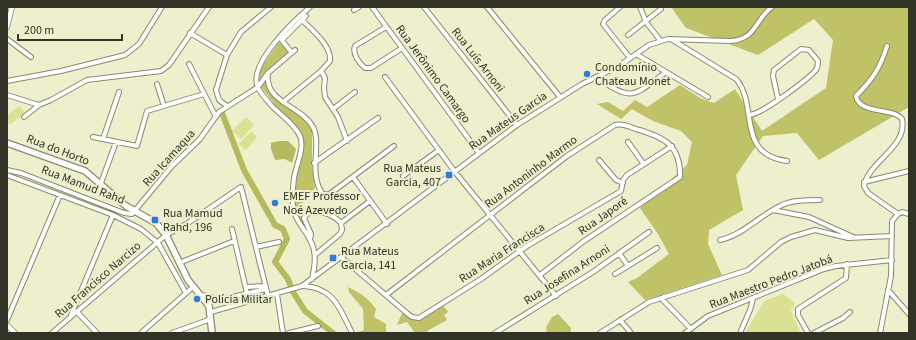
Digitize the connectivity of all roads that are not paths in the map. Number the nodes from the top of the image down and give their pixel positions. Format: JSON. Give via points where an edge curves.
{"nodes":[{"id":1,"x":12,"y":7,"type":"edge"},
{"id":2,"x":162,"y":7,"type":"edge"},
{"id":3,"x":209,"y":7,"type":"edge"},
{"id":4,"x":271,"y":7,"type":"edge"},
{"id":5,"x":310,"y":7,"type":"edge"},
{"id":6,"x":372,"y":7,"type":"edge"},
{"id":7,"x":424,"y":7,"type":"edge"},
{"id":8,"x":487,"y":7,"type":"edge"},
{"id":9,"x":620,"y":7,"type":"edge"},
{"id":10,"x":640,"y":7,"type":"edge"},
{"id":11,"x":772,"y":7,"type":"edge"},
{"id":12,"x":662,"y":9,"type":"dead end"},
{"id":13,"x":646,"y":22,"type":"junction"},
{"id":14,"x":7,"y":27,"type":"edge"},
{"id":15,"x":386,"y":27,"type":"junction"},
{"id":16,"x":190,"y":33,"type":"junction"},
{"id":17,"x":628,"y":35,"type":"dead end"},
{"id":18,"x":7,"y":39,"type":"edge"},
{"id":19,"x":280,"y":39,"type":"junction"},
{"id":20,"x":671,"y":39,"type":"junction"},
{"id":21,"x":660,"y":40,"type":"junction"},
{"id":22,"x":887,"y":46,"type":"dead end"},
{"id":23,"x":402,"y":48,"type":"junction"},
{"id":24,"x":636,"y":54,"type":"junction"},
{"id":25,"x":226,"y":55,"type":"junction"},
{"id":26,"x":31,"y":57,"type":"dead end"},
{"id":27,"x":630,"y":58,"type":"junction"},
{"id":28,"x":189,"y":64,"type":"dead end"},
{"id":29,"x":321,"y":71,"type":"junction"},
{"id":30,"x":666,"y":72,"type":"junction"},
{"id":31,"x":268,"y":73,"type":"junction"},
{"id":32,"x":385,"y":77,"type":"dead end"},
{"id":33,"x":596,"y":77,"type":"junction"},
{"id":34,"x":7,"y":81,"type":"edge"},
{"id":35,"x":158,"y":84,"type":"dead end"},
{"id":36,"x":258,"y":87,"type":"junction"},
{"id":37,"x":119,"y":92,"type":"dead end"},
{"id":38,"x":356,"y":92,"type":"dead end"},
{"id":39,"x":204,"y":94,"type":"junction"},
{"id":40,"x":7,"y":95,"type":"edge"},
{"id":41,"x":560,"y":97,"type":"junction"},
{"id":42,"x":708,"y":97,"type":"dead end"},
{"id":43,"x":778,"y":99,"type":"junction"},
{"id":44,"x":284,"y":102,"type":"junction"},
{"id":45,"x":39,"y":105,"type":"junction"},
{"id":46,"x":164,"y":106,"type":"junction"},
{"id":47,"x":227,"y":106,"type":"junction"},
{"id":48,"x":333,"y":110,"type":"junction"},
{"id":49,"x":749,"y":116,"type":"junction"},
{"id":50,"x":24,"y":117,"type":"dead end"},
{"id":51,"x":216,"y":117,"type":"junction"},
{"id":52,"x":378,"y":118,"type":"dead end"},
{"id":53,"x":517,"y":125,"type":"junction"},
{"id":54,"x":93,"y":137,"type":"dead end"},
{"id":55,"x":103,"y":139,"type":"junction"},
{"id":56,"x":346,"y":141,"type":"junction"},
{"id":57,"x":116,"y":142,"type":"junction"},
{"id":58,"x":628,"y":142,"type":"dead end"},
{"id":59,"x":7,"y":143,"type":"edge"},
{"id":60,"x":394,"y":146,"type":"dead end"},
{"id":61,"x":672,"y":146,"type":"junction"},
{"id":62,"x":439,"y":150,"type":"junction"},
{"id":63,"x":479,"y":153,"type":"junction"},
{"id":64,"x":599,"y":160,"type":"dead end"},
{"id":65,"x":787,"y":161,"type":"dead end"},
{"id":66,"x":314,"y":163,"type":"junction"},
{"id":67,"x":643,"y":163,"type":"junction"},
{"id":68,"x":7,"y":170,"type":"edge"},
{"id":69,"x":909,"y":171,"type":"edge"},
{"id":70,"x":455,"y":172,"type":"junction"},
{"id":71,"x":7,"y":176,"type":"edge"},
{"id":72,"x":403,"y":176,"type":"dead end"},
{"id":73,"x":353,"y":177,"type":"junction"},
{"id":74,"x":864,"y":182,"type":"junction"},
{"id":75,"x":101,"y":183,"type":"junction"},
{"id":76,"x":623,"y":183,"type":"junction"},
{"id":77,"x":60,"y":195,"type":"junction"},
{"id":78,"x":820,"y":200,"type":"dead end"},
{"id":79,"x":370,"y":201,"type":"junction"},
{"id":80,"x":773,"y":210,"type":"junction"},
{"id":81,"x":136,"y":211,"type":"junction"},
{"id":82,"x":898,"y":214,"type":"junction"},
{"id":83,"x":909,"y":214,"type":"edge"},
{"id":84,"x":113,"y":215,"type":"junction"},
{"id":85,"x":491,"y":215,"type":"junction"},
{"id":86,"x":341,"y":223,"type":"junction"},
{"id":87,"x":387,"y":224,"type":"junction"},
{"id":88,"x":232,"y":229,"type":"dead end"},
{"id":89,"x":649,"y":232,"type":"dead end"},
{"id":90,"x":166,"y":235,"type":"junction"},
{"id":91,"x":892,"y":236,"type":"junction"},
{"id":92,"x":855,"y":238,"type":"junction"},
{"id":93,"x":310,"y":240,"type":"junction"},
{"id":94,"x":720,"y":240,"type":"dead end"},
{"id":95,"x":234,"y":241,"type":"junction"},
{"id":96,"x":279,"y":242,"type":"dead end"},
{"id":97,"x":158,"y":243,"type":"junction"},
{"id":98,"x":256,"y":247,"type":"junction"},
{"id":99,"x":657,"y":248,"type":"dead end"},
{"id":100,"x":520,"y":250,"type":"junction"},
{"id":101,"x":619,"y":253,"type":"junction"},
{"id":102,"x":315,"y":255,"type":"junction"},
{"id":103,"x":341,"y":258,"type":"junction"},
{"id":104,"x":892,"y":260,"type":"junction"},
{"id":105,"x":179,"y":263,"type":"junction"},
{"id":106,"x":847,"y":264,"type":"junction"},
{"id":107,"x":628,"y":266,"type":"junction"},
{"id":108,"x":540,"y":274,"type":"junction"},
{"id":109,"x":615,"y":274,"type":"dead end"},
{"id":110,"x":312,"y":279,"type":"junction"},
{"id":111,"x":302,"y":286,"type":"junction"},
{"id":112,"x":193,"y":287,"type":"junction"},
{"id":113,"x":246,"y":287,"type":"junction"},
{"id":114,"x":266,"y":288,"type":"junction"},
{"id":115,"x":888,"y":290,"type":"junction"},
{"id":116,"x":186,"y":293,"type":"junction"},
{"id":117,"x":247,"y":293,"type":"junction"},
{"id":118,"x":277,"y":294,"type":"junction"},
{"id":119,"x":200,"y":295,"type":"junction"},
{"id":120,"x":386,"y":295,"type":"junction"},
{"id":121,"x":268,"y":296,"type":"junction"},
{"id":122,"x":556,"y":296,"type":"junction"},
{"id":123,"x":661,"y":298,"type":"junction"},
{"id":124,"x":753,"y":298,"type":"junction"},
{"id":125,"x":218,"y":300,"type":"junction"},
{"id":126,"x":249,"y":302,"type":"junction"},
{"id":127,"x":207,"y":304,"type":"junction"},
{"id":128,"x":77,"y":312,"type":"junction"},
{"id":129,"x":211,"y":312,"type":"junction"},
{"id":130,"x":850,"y":312,"type":"dead end"},
{"id":131,"x":909,"y":314,"type":"edge"},
{"id":132,"x":70,"y":317,"type":"junction"},
{"id":133,"x":7,"y":320,"type":"edge"},
{"id":134,"x":212,"y":320,"type":"junction"},
{"id":135,"x":620,"y":320,"type":"junction"},
{"id":136,"x":7,"y":325,"type":"edge"},
{"id":137,"x":318,"y":326,"type":"dead end"},
{"id":138,"x":690,"y":328,"type":"junction"},
{"id":139,"x":15,"y":333,"type":"edge"},
{"id":140,"x":52,"y":333,"type":"edge"},
{"id":141,"x":97,"y":333,"type":"edge"},
{"id":142,"x":141,"y":333,"type":"edge"},
{"id":143,"x":172,"y":333,"type":"edge"},
{"id":144,"x":212,"y":333,"type":"edge"},
{"id":145,"x":283,"y":333,"type":"edge"},
{"id":146,"x":290,"y":333,"type":"edge"},
{"id":147,"x":352,"y":333,"type":"edge"},
{"id":148,"x":495,"y":333,"type":"edge"},
{"id":149,"x":600,"y":333,"type":"edge"},
{"id":150,"x":631,"y":333,"type":"edge"},
{"id":151,"x":685,"y":333,"type":"edge"},
{"id":152,"x":740,"y":333,"type":"edge"},
{"id":153,"x":808,"y":333,"type":"edge"},
{"id":154,"x":814,"y":333,"type":"edge"},
{"id":155,"x":880,"y":333,"type":"edge"}],
"edges":[{"from":1,"to":14,"type":"street"},
{"from":2,"to":34,"type":"street","via":[[139,44],[125,55]]},
{"from":3,"to":16,"type":"street"},
{"from":4,"to":25,"type":"street","via":[[241,32]]},
{"from":5,"to":19,"type":"street"},
{"from":6,"to":15,"type":"street","name":"Rua Jerônimo Camargo"},
{"from":7,"to":53,"type":"street","name":"Rua Luís Arnoni"},
{"from":8,"to":41,"type":"street"},
{"from":9,"to":27,"type":"street","via":[[604,20],[603,24]]},
{"from":10,"to":13,"type":"street"},
{"from":11,"to":20,"type":"street","name":"Rua Mateus Garcia","via":[[764,14],[754,31],[738,40]]},
{"from":12,"to":13,"type":"street"},
{"from":13,"to":17,"type":"street"},
{"from":13,"to":21,"type":"street"},
{"from":15,"to":23,"type":"street","name":"Rua Jerônimo Camargo"},
{"from":15,"to":23,"type":"street","via":[[355,46],[354,52],[358,61],[365,68],[371,68]]},
{"from":16,"to":25,"type":"street"},
{"from":16,"to":45,"type":"street","via":[[169,66],[161,71],[87,80]]},
{"from":18,"to":26,"type":"street"},
{"from":19,"to":29,"type":"street","via":[[304,18],[330,54],[330,61]]},
{"from":19,"to":31,"type":"street","via":[[293,51]]},
{"from":19,"to":36,"type":"street","via":[[260,66],[257,76]]},
{"from":20,"to":21,"type":"street","name":"Rua Mateus Garcia"},
{"from":20,"to":49,"type":"street","via":[[736,79],[741,87]]},
{"from":21,"to":24,"type":"street","name":"Rua Mateus Garcia"},
{"from":22,"to":74,"type":"street","via":[[881,66],[856,99],[868,108],[900,115],[903,128],[899,140]]},
{"from":23,"to":63,"type":"street","name":"Rua Jerônimo Camargo"},
{"from":24,"to":27,"type":"street","name":"Rua Mateus Garcia"},
{"from":24,"to":30,"type":"street"},
{"from":25,"to":47,"type":"street","via":[[216,90],[219,100]]},
{"from":27,"to":33,"type":"street","name":"Rua Mateus Garcia"},
{"from":28,"to":39,"type":"street"},
{"from":29,"to":44,"type":"street"},
{"from":29,"to":48,"type":"street","via":[[325,78],[323,93]]},
{"from":30,"to":33,"type":"street","via":[[638,92],[629,94]]},
{"from":30,"to":42,"type":"street"},
{"from":31,"to":36,"type":"street"},
{"from":31,"to":44,"type":"street","via":[[270,90]]},
{"from":32,"to":62,"type":"street"},
{"from":33,"to":41,"type":"street","name":"Rua Mateus Garcia"},
{"from":35,"to":46,"type":"street"},
{"from":36,"to":47,"type":"street","name":"Rua Icamaqua"},
{"from":36,"to":93,"type":"street","via":[[276,110],[294,126],[301,139],[294,177],[293,208]]},
{"from":37,"to":55,"type":"street"},
{"from":38,"to":48,"type":"street"},
{"from":39,"to":46,"type":"street"},
{"from":39,"to":51,"type":"street"},
{"from":40,"to":45,"type":"street"},
{"from":41,"to":53,"type":"street","name":"Rua Mateus Garcia"},
{"from":43,"to":43,"type":"street","via":[[816,69],[818,61],[809,50],[801,49],[774,70]]},
{"from":43,"to":49,"type":"street"},
{"from":44,"to":66,"type":"street","via":[[314,128]]},
{"from":45,"to":50,"type":"street"},
{"from":46,"to":57,"type":"street","via":[[147,112],[137,146]]},
{"from":47,"to":51,"type":"street","name":"Rua Icamaqua"},
{"from":48,"to":56,"type":"street","via":[[340,121]]},
{"from":49,"to":65,"type":"street","via":[[754,138],[763,151],[774,159]]},
{"from":51,"to":81,"type":"street","name":"Rua Icamaqua","via":[[200,139],[172,166]]},
{"from":52,"to":56,"type":"street"},
{"from":53,"to":63,"type":"street","name":"Rua Mateus Garcia"},
{"from":54,"to":55,"type":"street"},
{"from":55,"to":57,"type":"street"},
{"from":56,"to":66,"type":"street"},
{"from":57,"to":75,"type":"street"},
{"from":58,"to":67,"type":"street"},
{"from":59,"to":75,"type":"main road","name":"Rua do Horto","via":[[74,165]]},
{"from":60,"to":73,"type":"street"},
{"from":61,"to":67,"type":"street","name":"Rua Maria Francisca"},
{"from":61,"to":85,"type":"street","name":"Rua Antoninho Marmo","via":[[654,135],[617,125],[578,148]]},
{"from":61,"to":108,"type":"street","name":"Rua Japoré","via":[[678,157],[680,177],[584,241]]},
{"from":62,"to":70,"type":"street"},
{"from":62,"to":72,"type":"street"},
{"from":63,"to":70,"type":"street","name":"Rua Mateus Garcia"},
{"from":64,"to":76,"type":"street","via":[[616,180]]},
{"from":66,"to":73,"type":"street","via":[[320,190],[324,194],[330,193]]},
{"from":67,"to":76,"type":"street","name":"Rua Maria Francisca","via":[[626,175]]},
{"from":68,"to":81,"type":"street","name":"Rua Mamud Rahd","via":[[130,215]]},
{"from":69,"to":74,"type":"street"},
{"from":70,"to":85,"type":"street"},
{"from":70,"to":87,"type":"street","name":"Rua Mateus Garcia"},
{"from":71,"to":77,"type":"street","name":"Rua Mamud Rahd"},
{"from":73,"to":79,"type":"street"},
{"from":74,"to":82,"type":"street","via":[[864,188],[868,193]]},
{"from":75,"to":81,"type":"main road","name":"Rua do Horto","via":[[120,202]]},
{"from":76,"to":100,"type":"street","name":"Rua Maria Francisca","via":[[621,191]]},
{"from":77,"to":84,"type":"street","name":"Rua Mamud Rahd"},
{"from":77,"to":133,"type":"street"},
{"from":78,"to":80,"type":"street","via":[[788,203]]},
{"from":79,"to":86,"type":"street"},
{"from":79,"to":87,"type":"street"},
{"from":80,"to":92,"type":"street","via":[[809,217]]},
{"from":80,"to":94,"type":"street","via":[[736,235]]},
{"from":81,"to":90,"type":"main road","name":"Rua Mamud Rahd","via":[[154,222]]},
{"from":82,"to":83,"type":"street"},
{"from":82,"to":91,"type":"street","via":[[892,221]]},
{"from":84,"to":97,"type":"street","name":"Rua Mamud Rahd","via":[[141,229]]},
{"from":84,"to":132,"type":"street"},
{"from":85,"to":100,"type":"street"},
{"from":85,"to":120,"type":"street","name":"Rua Antoninho Marmo"},
{"from":86,"to":93,"type":"street","via":[[331,215],[318,212],[307,214],[304,218],[311,234]]},
{"from":86,"to":102,"type":"street","via":[[340,234]]},
{"from":87,"to":103,"type":"street","name":"Rua Mateus Garcia"},
{"from":88,"to":95,"type":"street"},
{"from":89,"to":101,"type":"street","name":"Rua Josefina Arnoni"},
{"from":90,"to":97,"type":"street"},
{"from":90,"to":98,"type":"street","via":[[242,187]]},
{"from":90,"to":105,"type":"main road","name":"Rua Mamud Rahd"},
{"from":91,"to":92,"type":"street"},
{"from":91,"to":104,"type":"street"},
{"from":92,"to":123,"type":"street","via":[[818,230],[791,237],[781,242],[748,270]]},
{"from":93,"to":102,"type":"street"},
{"from":95,"to":105,"type":"street"},
{"from":95,"to":113,"type":"street"},
{"from":96,"to":98,"type":"street"},
{"from":97,"to":116,"type":"street","name":"Rua Mamud Rahd"},
{"from":97,"to":128,"type":"street","name":"Rua Francisco Narcizo"},
{"from":98,"to":114,"type":"street"},
{"from":99,"to":107,"type":"street"},
{"from":100,"to":108,"type":"street"},
{"from":100,"to":120,"type":"street","name":"Rua Maria Francisca","via":[[481,279],[419,318],[412,317]]},
{"from":101,"to":107,"type":"street"},
{"from":101,"to":122,"type":"street","name":"Rua Josefina Arnoni"},
{"from":102,"to":110,"type":"street"},
{"from":103,"to":110,"type":"street","name":"Rua Mateus Garcia"},
{"from":103,"to":120,"type":"street","name":"Rua Maria Francisca"},
{"from":104,"to":106,"type":"street","name":"Rua Maestro Pedro Jatobá"},
{"from":104,"to":115,"type":"street"},
{"from":105,"to":112,"type":"main road","name":"Rua Mamud Rahd"},
{"from":106,"to":124,"type":"street","name":"Rua Maestro Pedro Jatobá","via":[[824,269]]},
{"from":106,"to":153,"type":"street","via":[[846,278],[798,309],[798,315]]},
{"from":107,"to":109,"type":"street"},
{"from":108,"to":122,"type":"street"},
{"from":110,"to":111,"type":"street","name":"Rua Mateus Garcia"},
{"from":111,"to":118,"type":"street","name":"Rua Mateus Garcia"},
{"from":111,"to":147,"type":"street","via":[[329,294]]},
{"from":112,"to":116,"type":"street"},
{"from":112,"to":119,"type":"main road","name":"Rua Mamud Rahd"},
{"from":113,"to":114,"type":"street"},
{"from":113,"to":117,"type":"street"},
{"from":114,"to":117,"type":"street"},
{"from":114,"to":121,"type":"street"},
{"from":115,"to":131,"type":"street"},
{"from":115,"to":155,"type":"street"},
{"from":116,"to":142,"type":"street"},
{"from":117,"to":125,"type":"street"},
{"from":117,"to":126,"type":"street"},
{"from":118,"to":121,"type":"street","name":"Rua Mateus Garcia"},
{"from":118,"to":145,"type":"street"},
{"from":119,"to":125,"type":"main road"},
{"from":119,"to":127,"type":"main road","name":"Rua Mamud Rahd"},
{"from":121,"to":126,"type":"street","name":"Rua Mateus Garcia"},
{"from":122,"to":148,"type":"street","name":"Rua Josefina Arnoni"},
{"from":123,"to":135,"type":"street"},
{"from":123,"to":138,"type":"street"},
{"from":124,"to":138,"type":"street","name":"Rua Maestro Pedro Jatobá","via":[[708,316]]},
{"from":124,"to":152,"type":"street"},
{"from":125,"to":127,"type":"street"},
{"from":126,"to":129,"type":"street","name":"Rua Mateus Garcia"},
{"from":127,"to":129,"type":"main road","name":"Rua Mamud Rahd"},
{"from":128,"to":132,"type":"street","name":"Rua Francisco Narcizo"},
{"from":128,"to":141,"type":"street"},
{"from":129,"to":134,"type":"main road","name":"Rua Mamud Rahd"},
{"from":130,"to":154,"type":"street"},
{"from":132,"to":140,"type":"street","name":"Rua Francisco Narcizo"},
{"from":134,"to":143,"type":"street"},
{"from":134,"to":144,"type":"main road","name":"Rua Mamud Rahd"},
{"from":135,"to":149,"type":"street"},
{"from":135,"to":150,"type":"street"},
{"from":136,"to":139,"type":"street"},
{"from":137,"to":146,"type":"street"},
{"from":138,"to":151,"type":"street","name":"Rua Maestro Pedro Jatobá"}]}
